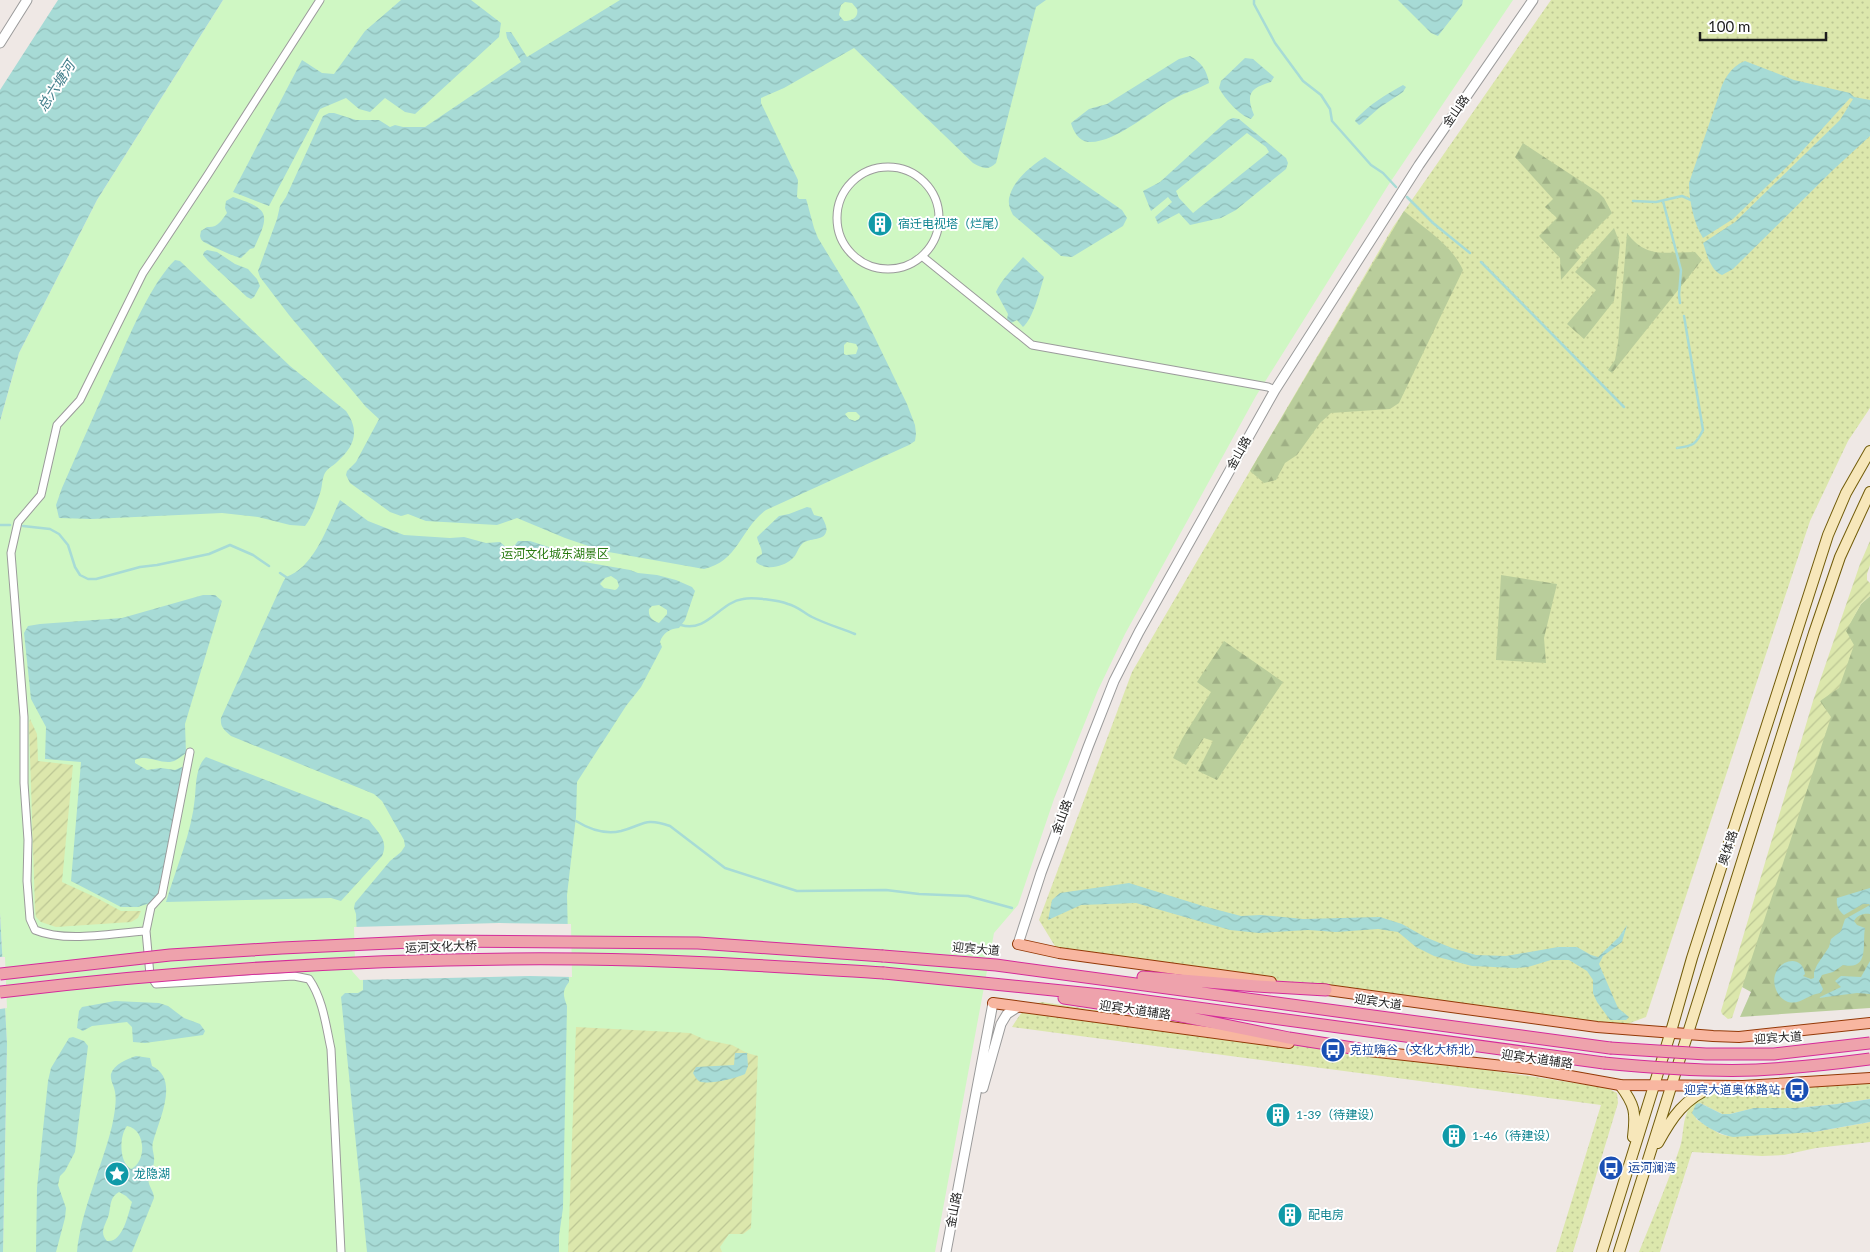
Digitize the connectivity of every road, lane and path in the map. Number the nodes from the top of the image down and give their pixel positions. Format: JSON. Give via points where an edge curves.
{"nodes":[{"id":1,"x":27,"y":0,"type":"edge"},
{"id":2,"x":320,"y":0,"type":"edge"},
{"id":3,"x":1532,"y":0,"type":"edge"},
{"id":4,"x":0,"y":43,"type":"edge"},
{"id":5,"x":923,"y":257,"type":"junction"},
{"id":6,"x":1275,"y":390,"type":"junction"},
{"id":7,"x":1870,"y":451,"type":"edge"},
{"id":8,"x":1870,"y":492,"type":"edge"},
{"id":9,"x":190,"y":752,"type":"dead end"},
{"id":10,"x":146,"y":931,"type":"junction"},
{"id":11,"x":1018,"y":944,"type":"joint"},
{"id":12,"x":883,"y":956,"type":"joint"},
{"id":13,"x":942,"y":960,"type":"junction"},
{"id":14,"x":0,"y":974,"type":"edge"},
{"id":15,"x":952,"y":978,"type":"junction"},
{"id":16,"x":1326,"y":990,"type":"junction"},
{"id":17,"x":0,"y":992,"type":"edge"},
{"id":18,"x":993,"y":1004,"type":"joint"},
{"id":19,"x":1018,"y":1007,"type":"junction"},
{"id":20,"x":1870,"y":1023,"type":"edge"},
{"id":21,"x":1670,"y":1033,"type":"junction"},
{"id":22,"x":1688,"y":1034,"type":"junction"},
{"id":23,"x":1870,"y":1043,"type":"edge"},
{"id":24,"x":1359,"y":1049,"type":"junction"},
{"id":25,"x":1870,"y":1059,"type":"edge"},
{"id":26,"x":1870,"y":1078,"type":"edge"},
{"id":27,"x":1620,"y":1085,"type":"junction"},
{"id":28,"x":1654,"y":1086,"type":"junction"},
{"id":29,"x":1671,"y":1086,"type":"junction"},
{"id":30,"x":1713,"y":1087,"type":"junction"},
{"id":31,"x":968,"y":1139,"type":"junction"},
{"id":32,"x":1630,"y":1164,"type":"junction"},
{"id":33,"x":1646,"y":1168,"type":"junction"},
{"id":34,"x":340,"y":1252,"type":"edge"},
{"id":35,"x":946,"y":1252,"type":"edge"},
{"id":36,"x":1602,"y":1252,"type":"edge"},
{"id":37,"x":1619,"y":1252,"type":"edge"}],
"edges":[{"from":1,"to":4,"type":"street"},
{"from":2,"to":10,"type":"street","via":[[143,273],[80,400],[57,425],[41,495],[18,522],[11,553],[24,717],[30,919],[35,930],[45,934],[73,936]]},
{"from":3,"to":6,"type":"street","name":"金山路","via":[[1420,164]]},
{"from":5,"to":5,"type":"street","via":[[933,244],[939,220],[934,195],[924,182],[895,167],[878,167],[849,183],[841,196],[836,220],[842,242],[851,255],[879,270],[895,270]]},
{"from":5,"to":6,"type":"street","via":[[1032,345],[1268,386]]},
{"from":6,"to":11,"type":"street","name":"金山路","via":[[1114,681],[1041,873]]},
{"from":7,"to":21,"type":"main road","name":"奥体路","via":[[1846,493],[1828,536]]},
{"from":8,"to":22,"type":"main road","name":"奥体路","via":[[1840,557],[1814,633]]},
{"from":9,"to":10,"type":"street","via":[[162,895],[151,907]]},
{"from":10,"to":34,"type":"street","via":[[150,975],[156,984],[294,976],[309,979],[315,988],[331,1049]]},
{"from":11,"to":16,"type":"main road","via":[[1060,953]]},
{"from":12,"to":13,"type":"highway","name":"迎宾大道"},
{"from":12,"to":14,"type":"highway","name":"运河文化大桥","bridge":true,"via":[[698,943],[433,942],[170,955]]},
{"from":13,"to":16,"type":"highway","via":[[1004,960],[1163,979]]},
{"from":13,"to":23,"type":"highway","name":"迎宾大道","bridge":true,"via":[[1610,1048],[1774,1054]]},
{"from":15,"to":17,"type":"highway","name":"运河文化大桥","bridge":true,"via":[[709,962],[493,959],[183,972]]},
{"from":15,"to":24,"type":"highway"},
{"from":15,"to":25,"type":"highway","bridge":true,"via":[[1648,1067],[1754,1070]]},
{"from":16,"to":21,"type":"main road","via":[[1597,1027]]},
{"from":18,"to":19,"type":"main road","name":"迎宾大道辅路"},
{"from":18,"to":31,"type":"street","name":"金山路"},
{"from":19,"to":24,"type":"main road","name":"迎宾大道辅路","via":[[1302,1045]]},
{"from":19,"to":31,"type":"street","name":"金山路","via":[[1007,1014],[1001,1024]]},
{"from":20,"to":22,"type":"main road","via":[[1739,1037]]},
{"from":21,"to":22,"type":"main road"},
{"from":21,"to":28,"type":"main road","name":"奥体路"},
{"from":22,"to":29,"type":"main road","name":"奥体路"},
{"from":24,"to":27,"type":"main road","name":"迎宾大道辅路","via":[[1531,1069]]},
{"from":26,"to":30,"type":"main road","name":"迎宾大道辅路"},
{"from":27,"to":28,"type":"main road","name":"迎宾大道辅路"},
{"from":27,"to":32,"type":"main road","via":[[1632,1102],[1636,1116]]},
{"from":28,"to":29,"type":"main road","name":"迎宾大道辅路"},
{"from":28,"to":32,"type":"main road","name":"奥体路"},
{"from":29,"to":30,"type":"main road","name":"迎宾大道辅路"},
{"from":29,"to":33,"type":"main road","name":"奥体路"},
{"from":30,"to":33,"type":"main road","via":[[1698,1092],[1681,1107]]},
{"from":31,"to":35,"type":"street","name":"金山路"},
{"from":32,"to":36,"type":"main road","name":"奥体路"},
{"from":33,"to":37,"type":"main road","name":"奥体路"}]}
